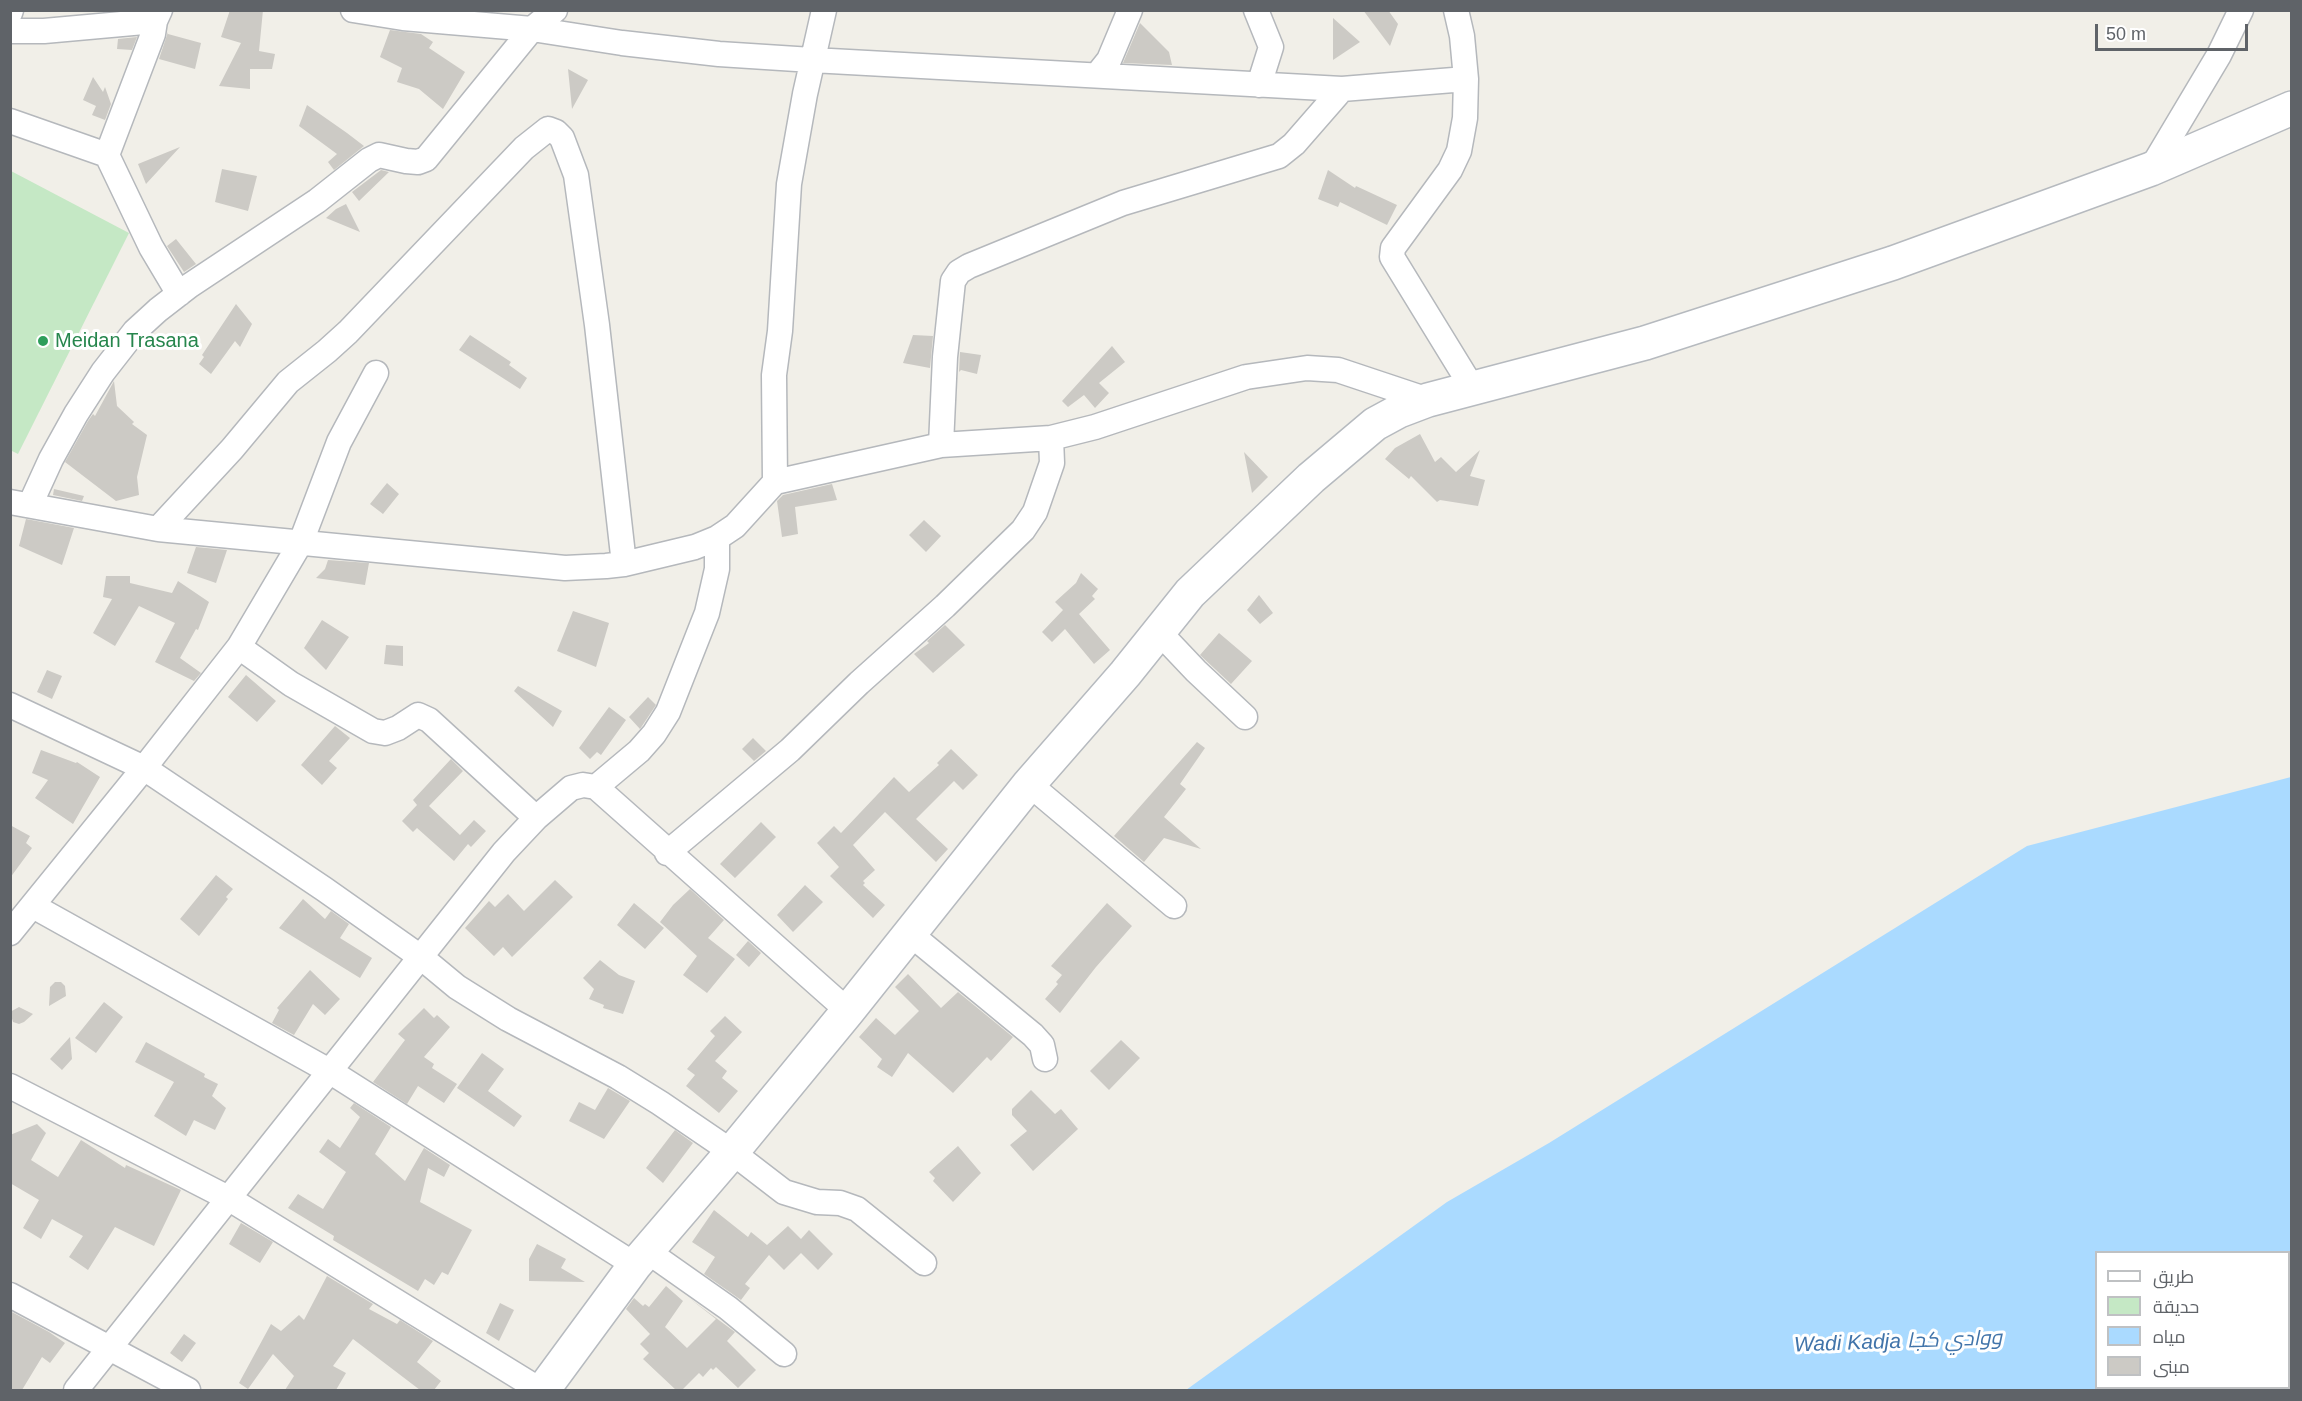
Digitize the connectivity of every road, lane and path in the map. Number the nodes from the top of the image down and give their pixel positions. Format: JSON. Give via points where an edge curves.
{"nodes":[{"id":1,"x":353,"y":10,"type":"edge"},
{"id":2,"x":555,"y":10,"type":"edge"},
{"id":3,"x":824,"y":10,"type":"edge"},
{"id":4,"x":1130,"y":10,"type":"edge"},
{"id":5,"x":1256,"y":10,"type":"edge"},
{"id":6,"x":1456,"y":10,"type":"edge"},
{"id":7,"x":2241,"y":10,"type":"edge"},
{"id":8,"x":157,"y":16,"type":"edge"},
{"id":9,"x":532,"y":29,"type":"junction"},
{"id":10,"x":10,"y":31,"type":"edge"},
{"id":11,"x":812,"y":60,"type":"junction"},
{"id":12,"x":1097,"y":75,"type":"junction"},
{"id":13,"x":1466,"y":79,"type":"junction"},
{"id":14,"x":1259,"y":85,"type":"junction"},
{"id":15,"x":1342,"y":89,"type":"junction"},
{"id":16,"x":2292,"y":108,"type":"edge"},
{"id":17,"x":10,"y":121,"type":"edge"},
{"id":18,"x":106,"y":155,"type":"junction"},
{"id":19,"x":2151,"y":169,"type":"junction"},
{"id":20,"x":178,"y":294,"type":"junction"},
{"id":21,"x":376,"y":373,"type":"dead end"},
{"id":22,"x":1473,"y":389,"type":"junction"},
{"id":23,"x":1428,"y":400,"type":"junction"},
{"id":24,"x":1052,"y":438,"type":"junction"},
{"id":25,"x":941,"y":445,"type":"junction"},
{"id":26,"x":775,"y":482,"type":"junction"},
{"id":27,"x":20,"y":504,"type":"edge"},
{"id":28,"x":158,"y":530,"type":"junction"},
{"id":29,"x":717,"y":538,"type":"junction"},
{"id":30,"x":301,"y":542,"type":"junction"},
{"id":31,"x":624,"y":564,"type":"junction"},
{"id":32,"x":1160,"y":633,"type":"junction"},
{"id":33,"x":239,"y":647,"type":"junction"},
{"id":34,"x":10,"y":705,"type":"edge"},
{"id":35,"x":1245,"y":717,"type":"dead end"},
{"id":36,"x":144,"y":768,"type":"junction"},
{"id":37,"x":1029,"y":784,"type":"junction"},
{"id":38,"x":596,"y":787,"type":"junction"},
{"id":39,"x":536,"y":818,"type":"junction"},
{"id":40,"x":667,"y":853,"type":"junction"},
{"id":41,"x":33,"y":906,"type":"junction"},
{"id":42,"x":1174,"y":906,"type":"dead end"},
{"id":43,"x":11,"y":930,"type":"edge"},
{"id":44,"x":909,"y":933,"type":"junction"},
{"id":45,"x":422,"y":958,"type":"junction"},
{"id":46,"x":848,"y":1011,"type":"junction"},
{"id":47,"x":1045,"y":1059,"type":"dead end"},
{"id":48,"x":331,"y":1072,"type":"junction"},
{"id":49,"x":10,"y":1086,"type":"edge"},
{"id":50,"x":732,"y":1152,"type":"junction"},
{"id":51,"x":228,"y":1198,"type":"junction"},
{"id":52,"x":641,"y":1258,"type":"junction"},
{"id":53,"x":924,"y":1263,"type":"dead end"},
{"id":54,"x":10,"y":1295,"type":"edge"},
{"id":55,"x":109,"y":1348,"type":"junction"},
{"id":56,"x":784,"y":1354,"type":"dead end"},
{"id":57,"x":76,"y":1390,"type":"edge"},
{"id":58,"x":188,"y":1390,"type":"edge"},
{"id":59,"x":542,"y":1390,"type":"edge"}],
"edges":[{"from":1,"to":9,"type":"street"},
{"from":2,"to":9,"type":"street"},
{"from":3,"to":11,"type":"street"},
{"from":4,"to":12,"type":"street","via":[[1109,60]]},
{"from":5,"to":14,"type":"street","via":[[1271,47]]},
{"from":6,"to":13,"type":"street"},
{"from":7,"to":19,"type":"street","via":[[2219,55]]},
{"from":8,"to":10,"type":"street","via":[[44,31]]},
{"from":8,"to":18,"type":"street"},
{"from":9,"to":11,"type":"street","via":[[719,54]]},
{"from":9,"to":20,"type":"street","via":[[426,159],[406,161],[379,155],[369,160],[316,201]]},
{"from":11,"to":12,"type":"street"},
{"from":11,"to":26,"type":"street","via":[[789,184],[774,375]]},
{"from":12,"to":14,"type":"street"},
{"from":13,"to":15,"type":"street"},
{"from":13,"to":22,"type":"street","via":[[1459,151],[1450,170],[1393,248],[1392,257]]},
{"from":14,"to":15,"type":"street"},
{"from":15,"to":25,"type":"street","via":[[1279,156],[1123,203],[959,272],[953,281],[945,357]]},
{"from":16,"to":19,"type":"main road"},
{"from":17,"to":18,"type":"street"},
{"from":18,"to":20,"type":"street"},
{"from":19,"to":22,"type":"main road","via":[[1893,263],[1645,343]]},
{"from":20,"to":27,"type":"street","via":[[135,331],[104,372]]},
{"from":21,"to":30,"type":"street","via":[[339,442]]},
{"from":22,"to":23,"type":"main road"},
{"from":23,"to":24,"type":"street","via":[[1338,370],[1307,368],[1246,377]]},
{"from":23,"to":32,"type":"main road","via":[[1376,424],[1311,478],[1190,593]]},
{"from":24,"to":25,"type":"street"},
{"from":24,"to":40,"type":"street","via":[[1052,463],[1035,512],[1023,530],[790,750]]},
{"from":25,"to":26,"type":"street"},
{"from":26,"to":29,"type":"street","via":[[735,526]]},
{"from":27,"to":28,"type":"street"},
{"from":28,"to":30,"type":"street"},
{"from":28,"to":31,"type":"street","via":[[288,382],[348,332],[525,148],[548,129],[562,138],[576,175]]},
{"from":29,"to":31,"type":"street","via":[[696,547]]},
{"from":29,"to":38,"type":"street","via":[[717,569],[707,613],[668,712],[639,751]]},
{"from":30,"to":31,"type":"street","via":[[565,568]]},
{"from":30,"to":33,"type":"street"},
{"from":32,"to":35,"type":"street"},
{"from":32,"to":37,"type":"main road"},
{"from":33,"to":36,"type":"street"},
{"from":33,"to":39,"type":"street","via":[[291,684],[373,731],[386,734],[417,715],[429,720]]},
{"from":34,"to":36,"type":"street"},
{"from":36,"to":41,"type":"street"},
{"from":36,"to":45,"type":"street"},
{"from":37,"to":42,"type":"street"},
{"from":37,"to":44,"type":"main road"},
{"from":38,"to":39,"type":"street","via":[[570,788]]},
{"from":38,"to":40,"type":"street"},
{"from":39,"to":45,"type":"street","via":[[504,852]]},
{"from":40,"to":46,"type":"street"},
{"from":41,"to":43,"type":"street"},
{"from":41,"to":48,"type":"street"},
{"from":44,"to":46,"type":"main road"},
{"from":44,"to":47,"type":"street","via":[[1033,1035],[1042,1045]]},
{"from":45,"to":48,"type":"street"},
{"from":45,"to":50,"type":"street","via":[[457,987],[508,1019],[618,1077]]},
{"from":46,"to":50,"type":"main road"},
{"from":48,"to":51,"type":"street"},
{"from":48,"to":52,"type":"street"},
{"from":49,"to":51,"type":"street"},
{"from":50,"to":52,"type":"main road"},
{"from":50,"to":53,"type":"street","via":[[784,1192],[857,1209]]},
{"from":51,"to":55,"type":"street"},
{"from":51,"to":59,"type":"street"},
{"from":52,"to":56,"type":"street","via":[[728,1308]]},
{"from":52,"to":59,"type":"main road"},
{"from":54,"to":55,"type":"street"},
{"from":55,"to":57,"type":"street"},
{"from":55,"to":58,"type":"street"}]}
